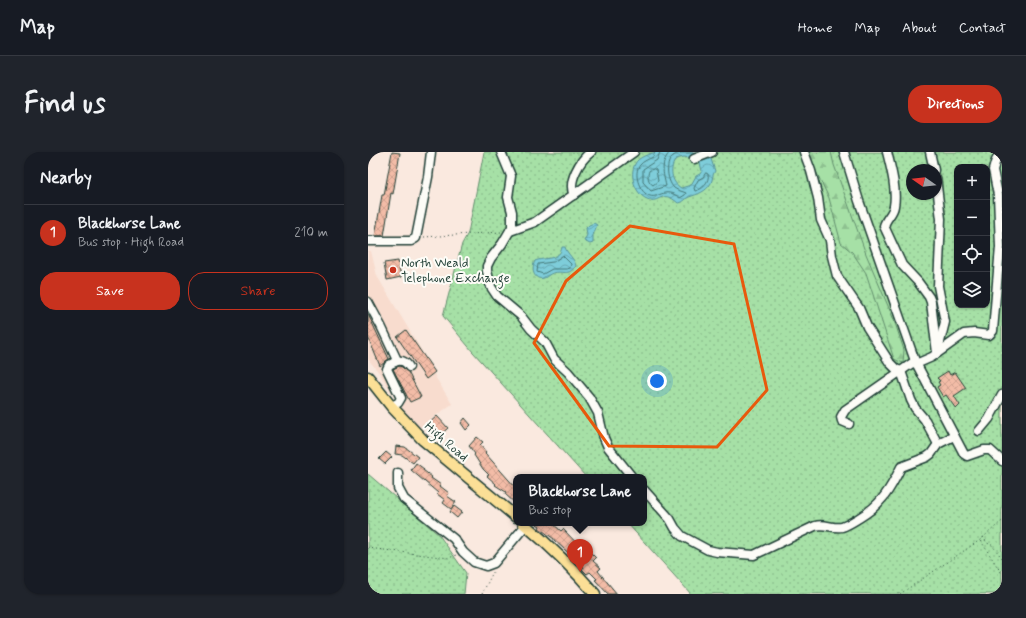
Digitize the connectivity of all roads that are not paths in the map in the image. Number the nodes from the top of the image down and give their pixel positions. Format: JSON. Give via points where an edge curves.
{"nodes":[{"id":1,"x":431,"y":152,"type":"edge"},
{"id":2,"x":501,"y":152,"type":"edge"},
{"id":3,"x":591,"y":152,"type":"edge"},
{"id":4,"x":634,"y":152,"type":"edge"},
{"id":5,"x":712,"y":152,"type":"edge"},
{"id":6,"x":804,"y":152,"type":"edge"},
{"id":7,"x":844,"y":152,"type":"edge"},
{"id":8,"x":887,"y":152,"type":"edge"},
{"id":9,"x":930,"y":152,"type":"edge"},
{"id":10,"x":1000,"y":152,"type":"edge"},
{"id":11,"x":694,"y":159,"type":"dead end"},
{"id":12,"x":933,"y":164,"type":"edge"},
{"id":13,"x":574,"y":196,"type":"junction"},
{"id":14,"x":939,"y":200,"type":"edge"},
{"id":15,"x":510,"y":231,"type":"junction"},
{"id":16,"x":368,"y":241,"type":"edge"},
{"id":17,"x":368,"y":302,"type":"edge"},
{"id":18,"x":937,"y":353,"type":"junction"},
{"id":19,"x":395,"y":362,"type":"junction"},
{"id":20,"x":916,"y":362,"type":"junction"},
{"id":21,"x":409,"y":367,"type":"dead end"},
{"id":22,"x":901,"y":371,"type":"junction"},
{"id":23,"x":368,"y":377,"type":"edge"},
{"id":24,"x":1002,"y":395,"type":"edge"},
{"id":25,"x":391,"y":406,"type":"junction"},
{"id":26,"x":849,"y":424,"type":"dead end"},
{"id":27,"x":979,"y":431,"type":"dead end"},
{"id":28,"x":954,"y":436,"type":"junction"},
{"id":29,"x":938,"y":444,"type":"junction"},
{"id":30,"x":1002,"y":461,"type":"edge"},
{"id":31,"x":398,"y":473,"type":"dead end"},
{"id":32,"x":630,"y":474,"type":"edge"},
{"id":33,"x":647,"y":493,"type":"edge"},
{"id":34,"x":513,"y":515,"type":"edge"},
{"id":35,"x":522,"y":526,"type":"edge"},
{"id":36,"x":526,"y":526,"type":"edge"},
{"id":37,"x":593,"y":594,"type":"edge"}],
"edges":[{"from":1,"to":16,"type":"street","via":[[416,238],[412,241]]},
{"from":2,"to":15,"type":"street","via":[[511,176],[508,197],[512,216]]},
{"from":3,"to":13,"type":"street","via":[[575,172],[572,188]]},
{"from":4,"to":13,"type":"street"},
{"from":5,"to":11,"type":"street"},
{"from":6,"to":22,"type":"street","via":[[818,198],[821,220],[830,240],[837,276],[859,308],[867,327],[890,363]]},
{"from":7,"to":20,"type":"street"},
{"from":8,"to":18,"type":"street","via":[[893,177],[895,204],[884,226],[902,265],[929,297]]},
{"from":9,"to":12,"type":"street"},
{"from":10,"to":18,"type":"street","via":[[993,170],[998,195],[1000,247],[993,331],[989,335],[964,334]]},
{"from":13,"to":15,"type":"street","via":[[535,222]]},
{"from":14,"to":18,"type":"street","via":[[941,219],[938,286],[945,322]]},
{"from":15,"to":32,"type":"street","via":[[487,266],[491,287],[497,296],[522,316],[545,342],[554,359],[589,397],[598,413],[608,447]]},
{"from":17,"to":19,"type":"street","via":[[396,358]]},
{"from":18,"to":20,"type":"street"},
{"from":19,"to":21,"type":"street","via":[[403,361]]},
{"from":19,"to":25,"type":"street","via":[[387,369],[401,398],[398,403]]},
{"from":20,"to":22,"type":"street"},
{"from":20,"to":28,"type":"street"},
{"from":22,"to":26,"type":"street","via":[[845,410],[841,417],[842,421]]},
{"from":22,"to":29,"type":"street","via":[[910,400]]},
{"from":23,"to":25,"type":"main road","name":"High Road"},
{"from":24,"to":27,"type":"street"},
{"from":25,"to":34,"type":"main road","name":"High Road","via":[[423,440]]},
{"from":28,"to":29,"type":"street"},
{"from":28,"to":30,"type":"street","via":[[964,454],[968,456],[990,450]]},
{"from":29,"to":33,"type":"street","via":[[927,457],[901,467],[889,492],[873,509],[854,521],[842,527],[815,526],[754,555],[708,550],[686,538],[678,532]]},
{"from":31,"to":35,"type":"street","via":[[398,488],[404,499],[454,539],[474,562],[486,566],[494,563]]},
{"from":36,"to":37,"type":"main road","via":[[566,563]]}]}
